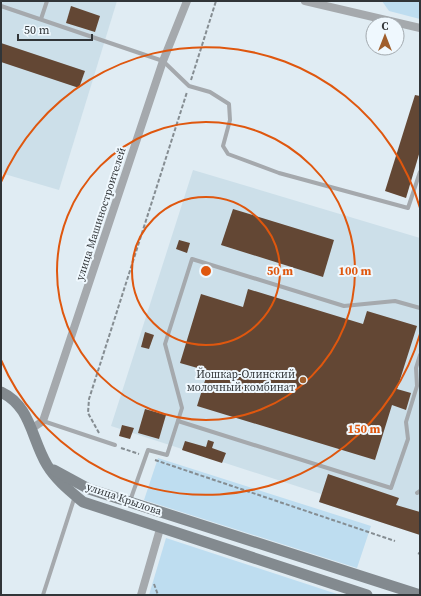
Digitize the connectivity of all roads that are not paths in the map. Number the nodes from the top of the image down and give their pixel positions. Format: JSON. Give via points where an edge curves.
{"nodes":[{"id":1,"x":47,"y":1,"type":"edge"},
{"id":2,"x":187,"y":1,"type":"edge"},
{"id":3,"x":305,"y":1,"type":"edge"},
{"id":4,"x":1,"y":6,"type":"edge"},
{"id":5,"x":41,"y":19,"type":"junction"},
{"id":6,"x":420,"y":28,"type":"edge"},
{"id":7,"x":163,"y":61,"type":"junction"},
{"id":8,"x":420,"y":172,"type":"edge"},
{"id":9,"x":420,"y":308,"type":"edge"},
{"id":10,"x":420,"y":355,"type":"edge"},
{"id":11,"x":1,"y":392,"type":"edge"},
{"id":12,"x":43,"y":421,"type":"junction"},
{"id":13,"x":178,"y":421,"type":"junction"},
{"id":14,"x":31,"y":429,"type":"junction"},
{"id":15,"x":115,"y":445,"type":"road end"},
{"id":16,"x":48,"y":467,"type":"junction"},
{"id":17,"x":75,"y":495,"type":"junction"},
{"id":18,"x":130,"y":502,"type":"junction"},
{"id":19,"x":160,"y":529,"type":"junction"},
{"id":20,"x":259,"y":543,"type":"junction"},
{"id":21,"x":254,"y":559,"type":"junction"},
{"id":22,"x":43,"y":595,"type":"edge"},
{"id":23,"x":141,"y":595,"type":"edge"},
{"id":24,"x":367,"y":595,"type":"edge"},
{"id":25,"x":420,"y":595,"type":"edge"}],
"edges":[{"from":1,"to":5,"type":"lane"},
{"from":2,"to":7,"type":"street","name":"улица Машиностроителей"},
{"from":3,"to":6,"type":"street"},
{"from":4,"to":5,"type":"lane"},
{"from":5,"to":7,"type":"lane"},
{"from":7,"to":8,"type":"lane","via":[[189,86],[210,92],[229,104],[230,120],[223,146],[228,154],[279,173],[408,208]]},
{"from":7,"to":12,"type":"street","name":"улица Машиностроителей"},
{"from":9,"to":13,"type":"lane","via":[[396,301],[344,306],[192,259],[166,344],[182,408]]},
{"from":10,"to":13,"type":"lane","via":[[416,368],[417,386],[406,422],[408,440],[391,488]]},
{"from":11,"to":14,"type":"street","via":[[13,398],[24,411]]},
{"from":12,"to":14,"type":"street"},
{"from":12,"to":15,"type":"lane"},
{"from":13,"to":18,"type":"lane","via":[[167,455],[148,450]]},
{"from":14,"to":16,"type":"street","via":[[39,452]]},
{"from":16,"to":17,"type":"street","name":"улица Крылова"},
{"from":16,"to":18,"type":"street","name":"улица Крылова","via":[[89,489]]},
{"from":17,"to":19,"type":"street","name":"улица Крылова","via":[[96,508]]},
{"from":17,"to":22,"type":"lane"},
{"from":18,"to":20,"type":"street","name":"улица Крылова"},
{"from":19,"to":21,"type":"street","name":"улица Крылова"},
{"from":19,"to":23,"type":"street"},
{"from":20,"to":21,"type":"street"},
{"from":20,"to":25,"type":"street","name":"улица Крылова"},
{"from":21,"to":24,"type":"street","name":"улица Крылова"}]}
